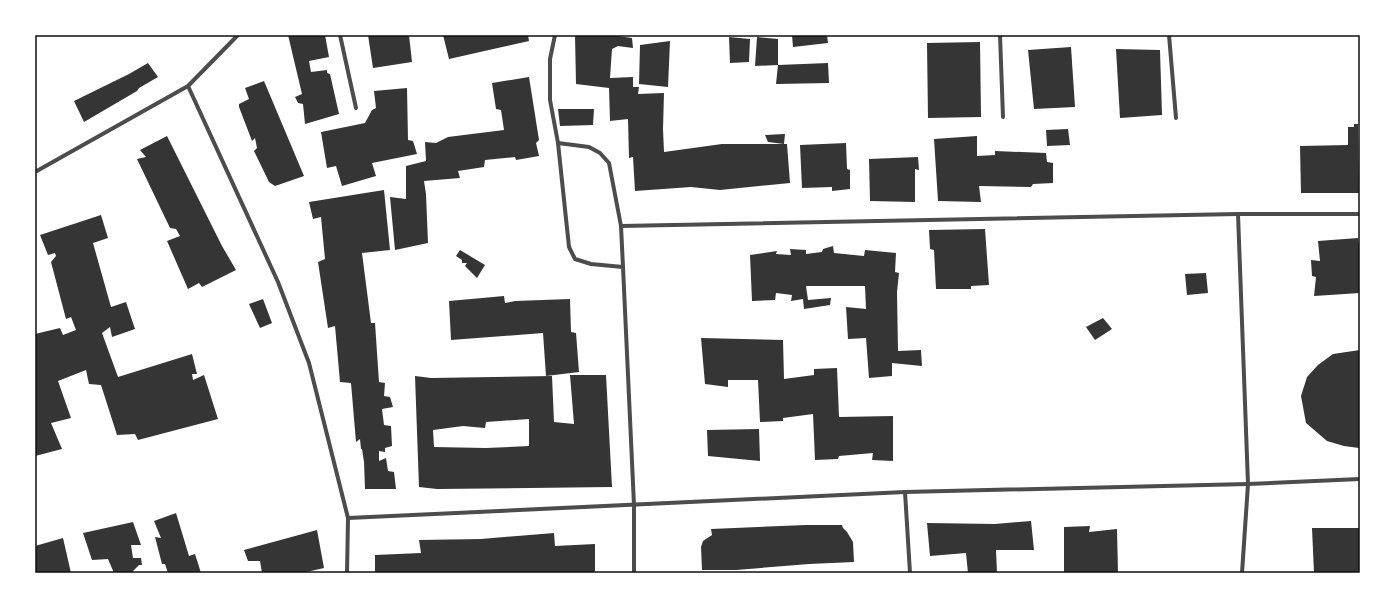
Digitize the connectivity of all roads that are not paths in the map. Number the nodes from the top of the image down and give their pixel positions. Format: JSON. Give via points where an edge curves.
{"nodes":[{"id":1,"x":238,"y":35,"type":"edge"},
{"id":2,"x":340,"y":35,"type":"edge"},
{"id":3,"x":555,"y":35,"type":"edge"},
{"id":4,"x":1000,"y":35,"type":"edge"},
{"id":5,"x":1169,"y":35,"type":"edge"},
{"id":6,"x":188,"y":86,"type":"junction"},
{"id":7,"x":356,"y":108,"type":"dead end"},
{"id":8,"x":1003,"y":117,"type":"dead end"},
{"id":9,"x":1176,"y":118,"type":"dead end"},
{"id":10,"x":558,"y":143,"type":"junction"},
{"id":11,"x":35,"y":172,"type":"edge"},
{"id":12,"x":1238,"y":214,"type":"junction"},
{"id":13,"x":1360,"y":214,"type":"edge"},
{"id":14,"x":621,"y":226,"type":"junction"},
{"id":15,"x":623,"y":267,"type":"junction"},
{"id":16,"x":1360,"y":479,"type":"edge"},
{"id":17,"x":1248,"y":484,"type":"junction"},
{"id":18,"x":905,"y":492,"type":"junction"},
{"id":19,"x":634,"y":505,"type":"junction"},
{"id":20,"x":348,"y":518,"type":"junction"},
{"id":21,"x":347,"y":573,"type":"edge"},
{"id":22,"x":634,"y":573,"type":"edge"},
{"id":23,"x":910,"y":573,"type":"edge"},
{"id":24,"x":1242,"y":573,"type":"edge"}],
"edges":[{"from":1,"to":6,"type":"street"},
{"from":2,"to":7,"type":"street"},
{"from":3,"to":10,"type":"street","via":[[550,59],[550,100]]},
{"from":4,"to":8,"type":"street"},
{"from":5,"to":9,"type":"street"},
{"from":6,"to":11,"type":"street"},
{"from":6,"to":20,"type":"street","via":[[278,282],[309,363]]},
{"from":10,"to":14,"type":"street","via":[[589,147],[600,153],[609,163]]},
{"from":10,"to":15,"type":"street","via":[[569,247],[575,259],[591,264]]},
{"from":12,"to":13,"type":"street"},
{"from":12,"to":14,"type":"street"},
{"from":12,"to":17,"type":"street"},
{"from":14,"to":15,"type":"street"},
{"from":15,"to":19,"type":"street"},
{"from":16,"to":17,"type":"street"},
{"from":17,"to":18,"type":"street"},
{"from":17,"to":24,"type":"street"},
{"from":18,"to":19,"type":"street"},
{"from":18,"to":23,"type":"street"},
{"from":19,"to":20,"type":"street"},
{"from":19,"to":22,"type":"street"},
{"from":20,"to":21,"type":"street"}]}
